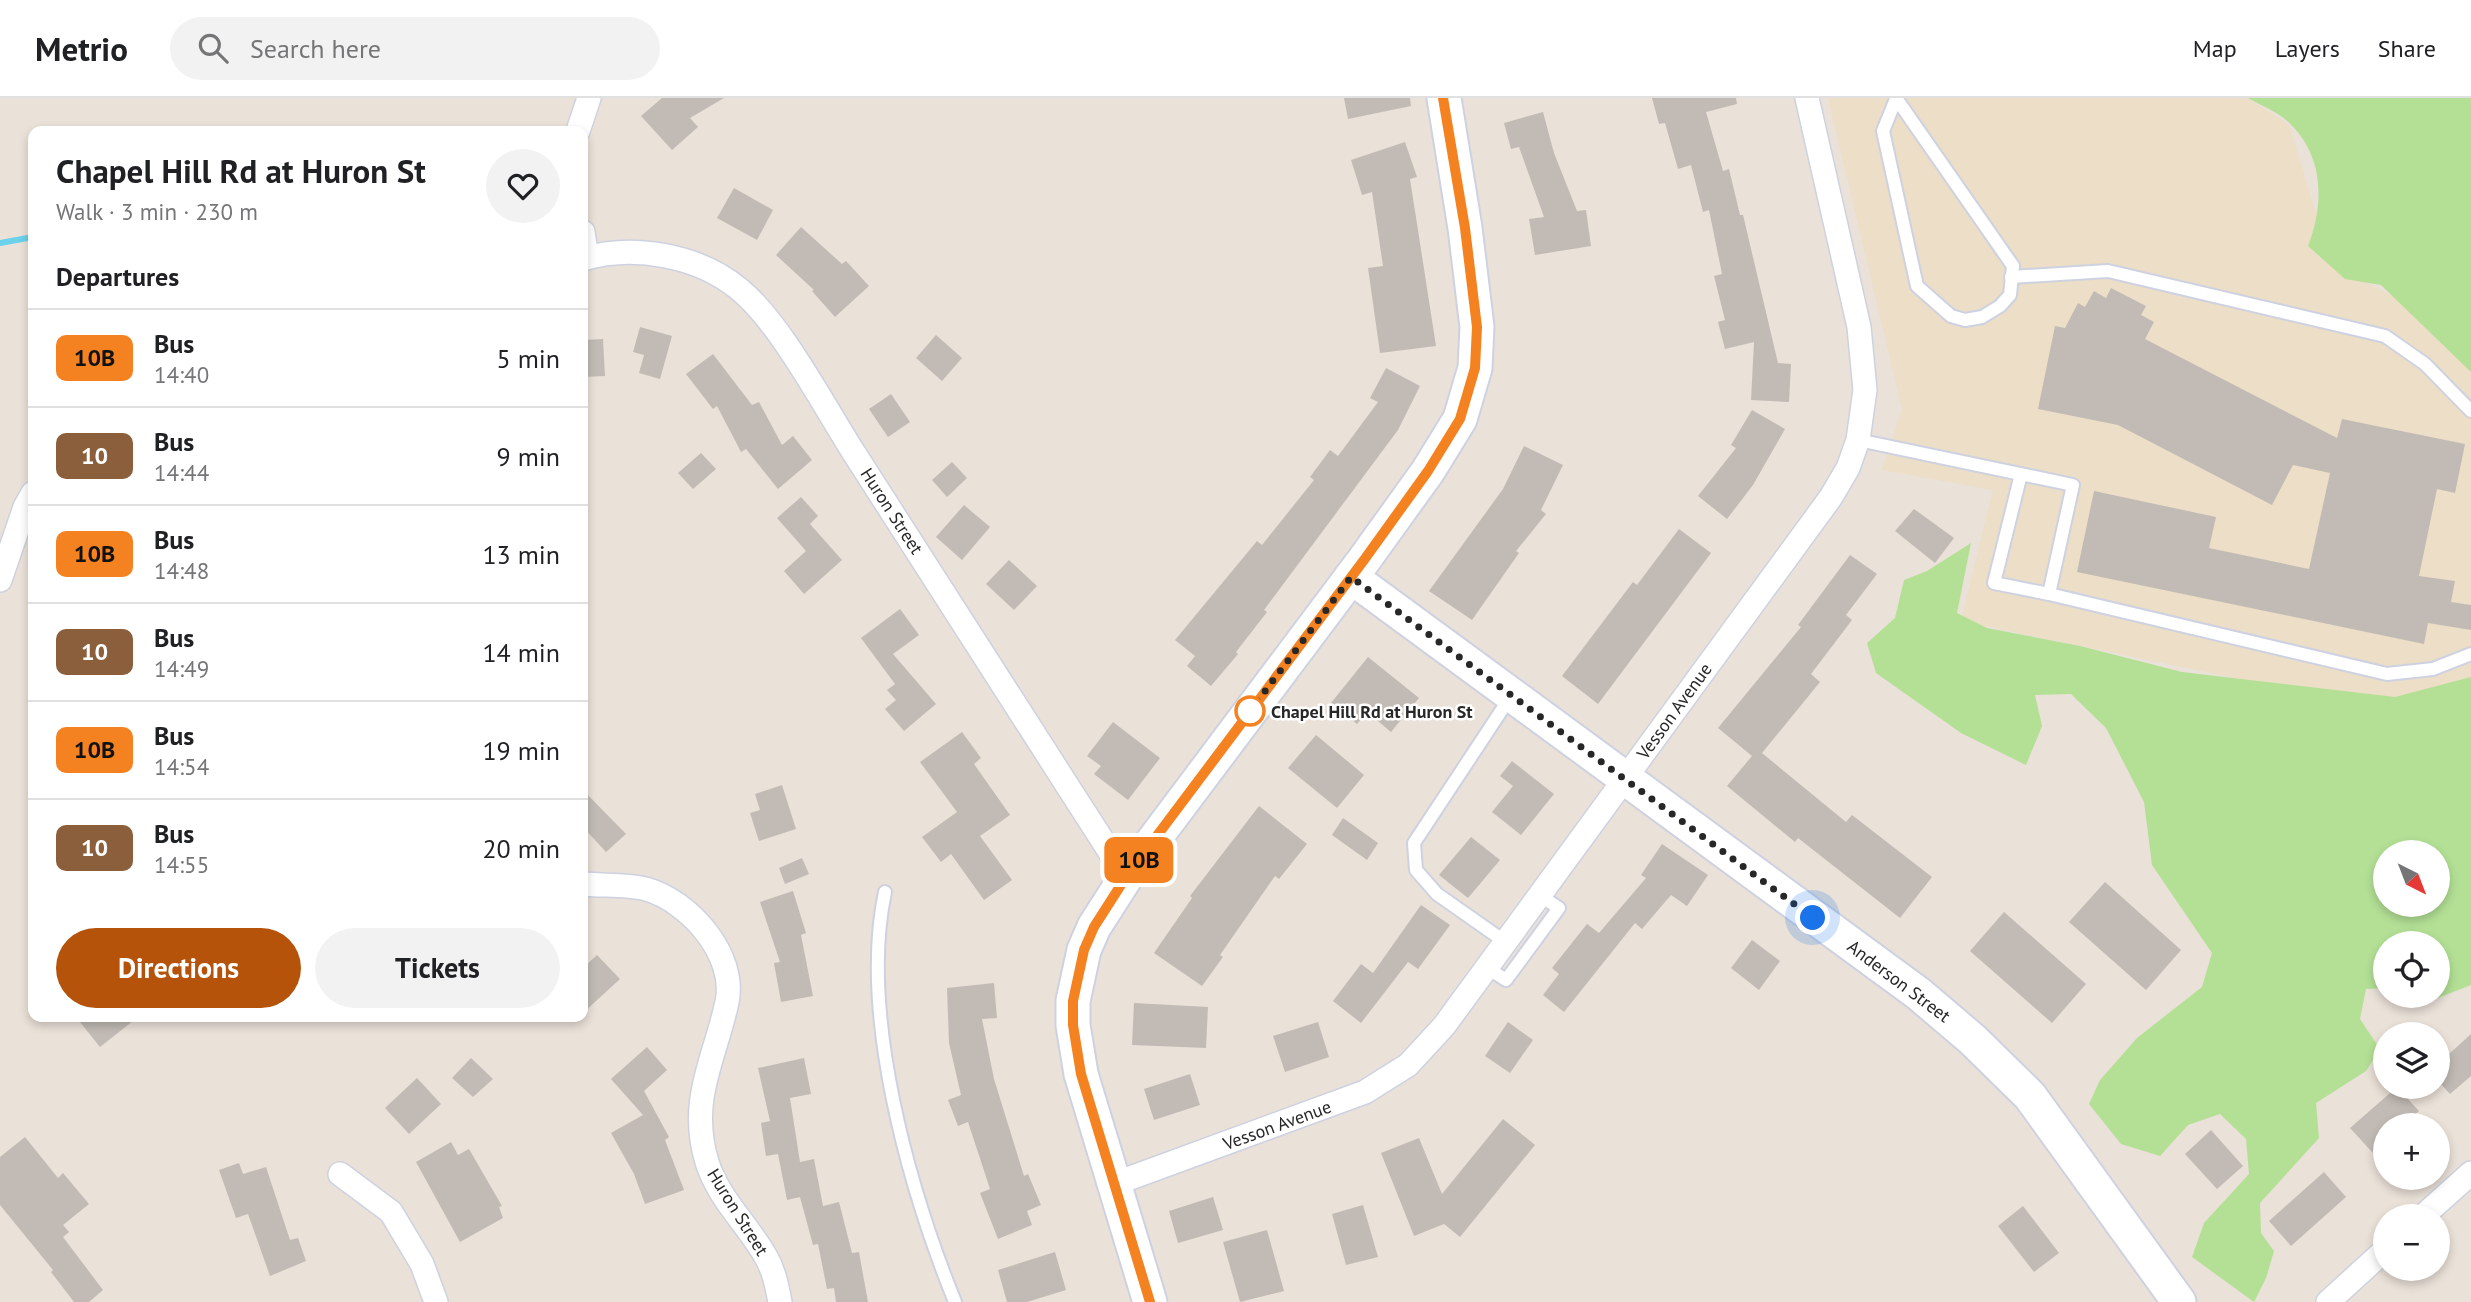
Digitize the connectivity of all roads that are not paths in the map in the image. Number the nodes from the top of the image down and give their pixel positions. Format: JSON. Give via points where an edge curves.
{"nodes":[{"id":1,"x":589,"y":98,"type":"edge"},
{"id":2,"x":1807,"y":98,"type":"edge"},
{"id":3,"x":1896,"y":98,"type":"edge"},
{"id":4,"x":1450,"y":99,"type":"edge"},
{"id":5,"x":580,"y":126,"type":"edge"},
{"id":6,"x":588,"y":258,"type":"edge"},
{"id":7,"x":2011,"y":277,"type":"junction"},
{"id":8,"x":2471,"y":411,"type":"edge"},
{"id":9,"x":1858,"y":440,"type":"junction"},
{"id":10,"x":2021,"y":474,"type":"junction"},
{"id":11,"x":28,"y":502,"type":"edge"},
{"id":12,"x":1351,"y":577,"type":"junction"},
{"id":13,"x":0,"y":580,"type":"edge"},
{"id":14,"x":2049,"y":594,"type":"junction"},
{"id":15,"x":2471,"y":654,"type":"edge"},
{"id":16,"x":1512,"y":696,"type":"junction"},
{"id":17,"x":1626,"y":778,"type":"junction"},
{"id":18,"x":1126,"y":877,"type":"junction"},
{"id":19,"x":588,"y":884,"type":"edge"},
{"id":20,"x":885,"y":891,"type":"dead end"},
{"id":21,"x":1539,"y":895,"type":"junction"},
{"id":22,"x":1504,"y":941,"type":"junction"},
{"id":23,"x":1486,"y":967,"type":"junction"},
{"id":24,"x":2471,"y":1173,"type":"edge"},
{"id":25,"x":340,"y":1174,"type":"dead end"},
{"id":26,"x":1114,"y":1184,"type":"junction"},
{"id":27,"x":2436,"y":1204,"type":"edge"},
{"id":28,"x":2373,"y":1261,"type":"edge"},
{"id":29,"x":436,"y":1302,"type":"edge"},
{"id":30,"x":780,"y":1302,"type":"edge"},
{"id":31,"x":955,"y":1302,"type":"edge"},
{"id":32,"x":1150,"y":1302,"type":"edge"},
{"id":33,"x":2179,"y":1302,"type":"edge"},
{"id":34,"x":2328,"y":1302,"type":"edge"}],
"edges":[{"from":1,"to":5,"type":"street"},
{"from":2,"to":9,"type":"street","name":"Vesson Avenue","via":[[1859,327],[1865,390]]},
{"from":3,"to":7,"type":"lane","via":[[2012,266]]},
{"from":3,"to":7,"type":"lane","via":[[1883,131],[1917,286],[1951,316],[1965,320],[1982,317],[2000,306],[2010,295]]},
{"from":4,"to":12,"type":"street","via":[[1477,327],[1475,368],[1448,441]]},
{"from":6,"to":18,"type":"street","name":"Huron Street","via":[[653,254],[686,261],[713,271],[755,304]]},
{"from":7,"to":8,"type":"lane","via":[[2108,271],[2385,336],[2425,364]]},
{"from":9,"to":10,"type":"lane"},
{"from":9,"to":17,"type":"street","name":"Vesson Avenue","via":[[1831,497]]},
{"from":10,"to":14,"type":"lane","via":[[2073,485]]},
{"from":10,"to":14,"type":"lane","via":[[1994,583]]},
{"from":11,"to":13,"type":"street"},
{"from":12,"to":16,"type":"street","name":"Anderson Street"},
{"from":12,"to":18,"type":"street"},
{"from":14,"to":15,"type":"lane","via":[[2387,674],[2433,669]]},
{"from":16,"to":17,"type":"street","name":"Anderson Street"},
{"from":16,"to":22,"type":"lane","via":[[1415,843],[1416,870],[1437,894]]},
{"from":17,"to":21,"type":"street","name":"Vesson Avenue"},
{"from":17,"to":33,"type":"street","name":"Anderson Street","via":[[1919,993],[2011,1075],[2078,1159]]},
{"from":18,"to":26,"type":"street","via":[[1089,938],[1073,1001],[1081,1074]]},
{"from":19,"to":30,"type":"street","name":"Huron Street","via":[[645,889],[666,898],[709,935],[719,952],[728,998],[700,1093],[703,1140],[713,1176],[767,1258]]},
{"from":20,"to":31,"type":"lane","via":[[878,926],[880,1003],[898,1133]]},
{"from":21,"to":22,"type":"street","name":"Vesson Avenue"},
{"from":21,"to":23,"type":"lane","via":[[1559,908],[1552,918],[1506,980]]},
{"from":22,"to":23,"type":"street","name":"Vesson Avenue"},
{"from":23,"to":26,"type":"street","name":"Vesson Avenue","via":[[1444,1026],[1408,1065],[1387,1079],[1349,1099]]},
{"from":24,"to":27,"type":"street"},
{"from":25,"to":29,"type":"street","via":[[391,1212],[422,1264]]},
{"from":26,"to":32,"type":"street"},
{"from":28,"to":34,"type":"street"}]}
